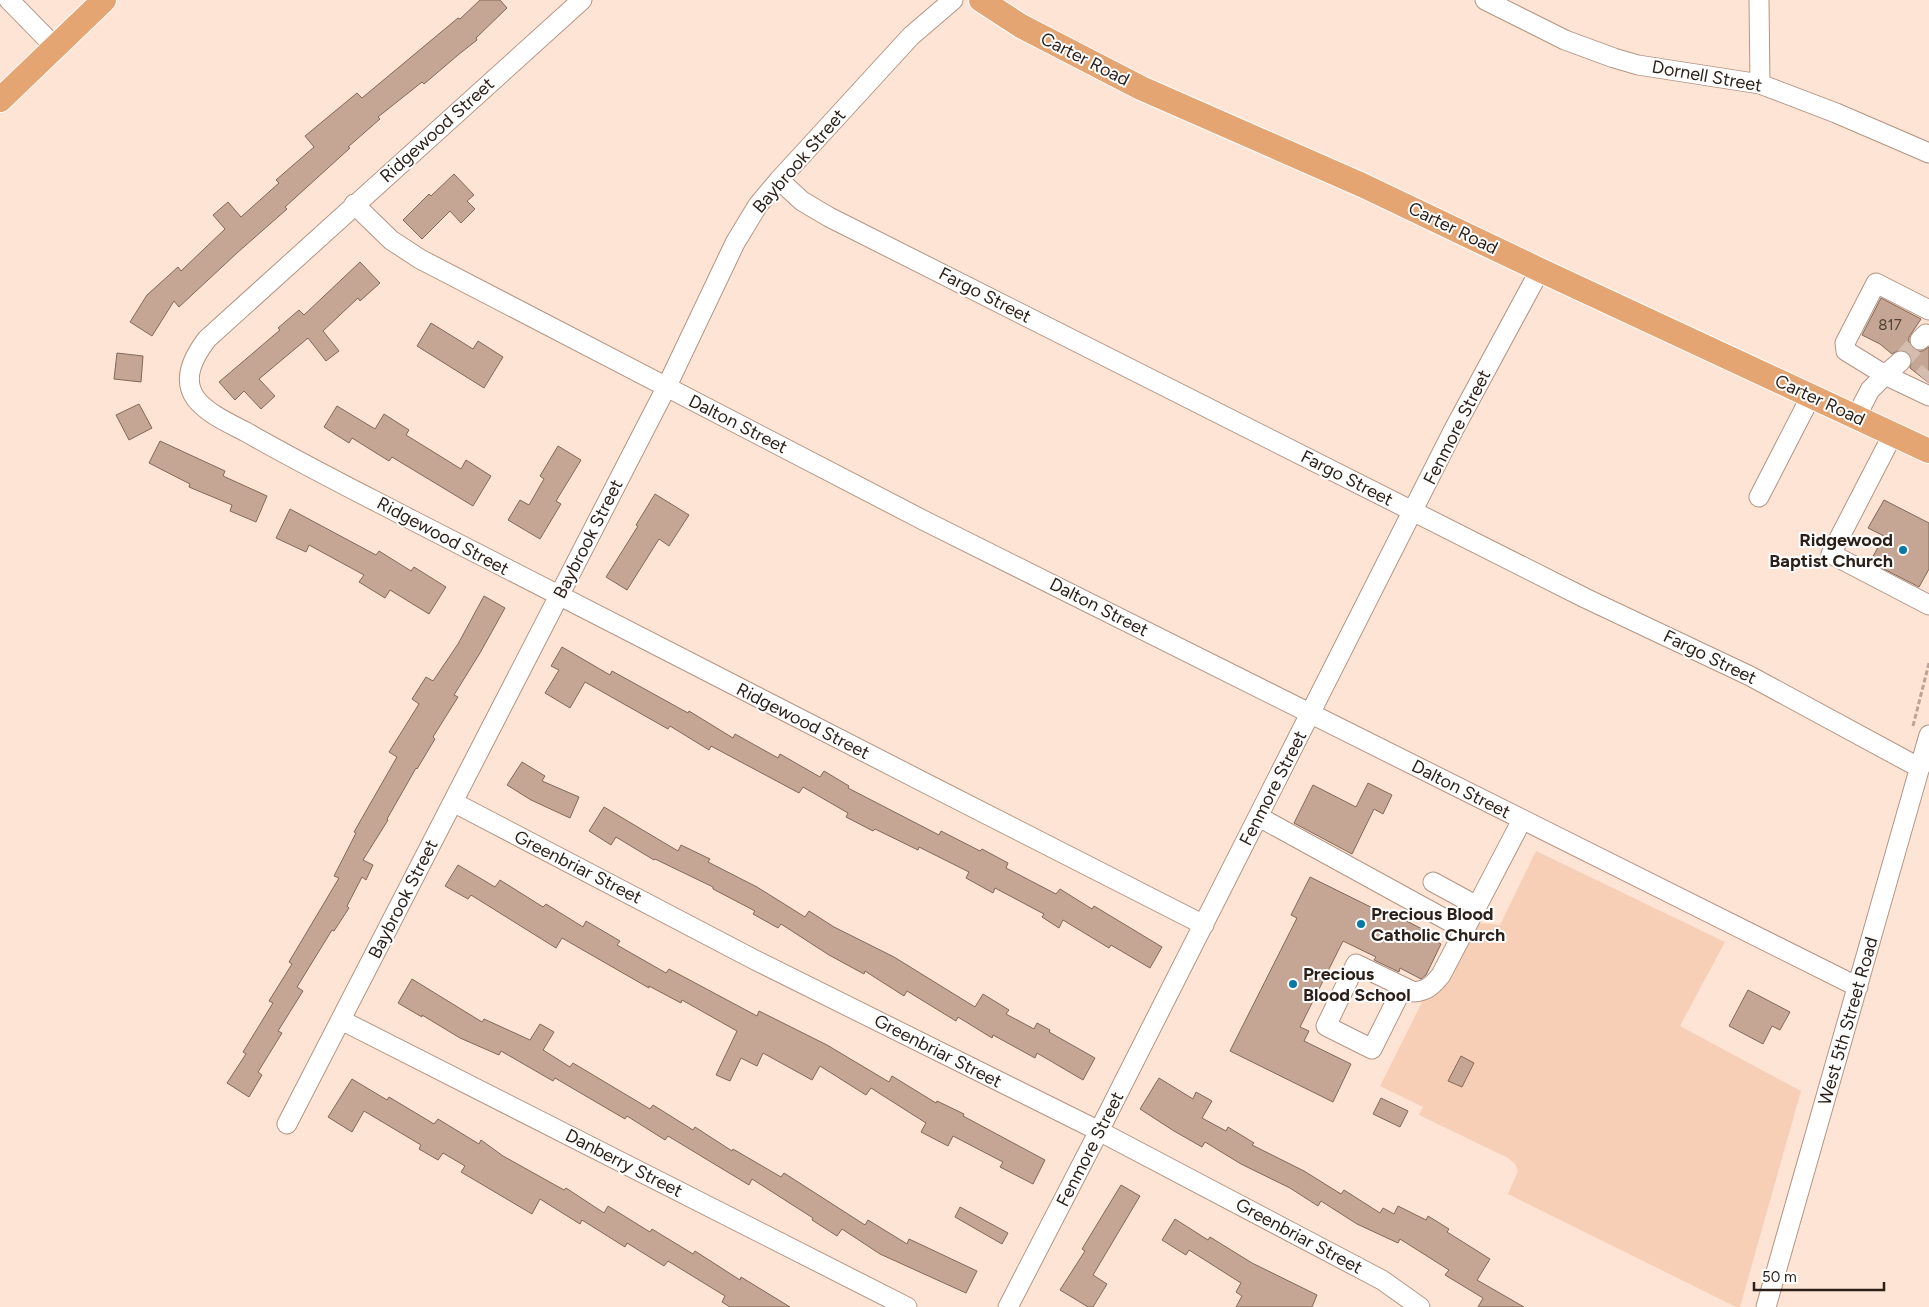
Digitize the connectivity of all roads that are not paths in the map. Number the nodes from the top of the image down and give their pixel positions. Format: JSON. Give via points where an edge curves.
{"nodes":[{"id":1,"x":104,"y":0,"type":"edge"},
{"id":2,"x":582,"y":0,"type":"edge"},
{"id":3,"x":953,"y":0,"type":"edge"},
{"id":4,"x":981,"y":0,"type":"edge"},
{"id":5,"x":1485,"y":0,"type":"edge"},
{"id":6,"x":1759,"y":0,"type":"edge"},
{"id":7,"x":21,"y":4,"type":"edge"},
{"id":8,"x":55,"y":47,"type":"junction"},
{"id":9,"x":1760,"y":84,"type":"junction"},
{"id":10,"x":0,"y":100,"type":"edge"},
{"id":11,"x":1929,"y":153,"type":"edge"},
{"id":12,"x":779,"y":180,"type":"junction"},
{"id":13,"x":354,"y":204,"type":"junction"},
{"id":14,"x":1540,"y":270,"type":"junction"},
{"id":15,"x":1929,"y":310,"type":"edge"},
{"id":16,"x":1901,"y":361,"type":"tunnel mouth"},
{"id":17,"x":1885,"y":376,"type":"junction"},
{"id":18,"x":666,"y":388,"type":"junction"},
{"id":19,"x":1922,"y":388,"type":"edge"},
{"id":20,"x":1811,"y":396,"type":"junction"},
{"id":21,"x":1856,"y":417,"type":"junction"},
{"id":22,"x":1893,"y":434,"type":"junction"},
{"id":23,"x":1929,"y":451,"type":"edge"},
{"id":24,"x":1759,"y":497,"type":"dead end"},
{"id":25,"x":1414,"y":512,"type":"junction"},
{"id":26,"x":558,"y":597,"type":"junction"},
{"id":27,"x":1929,"y":605,"type":"edge"},
{"id":28,"x":1311,"y":714,"type":"junction"},
{"id":29,"x":1929,"y":735,"type":"edge"},
{"id":30,"x":1920,"y":768,"type":"junction"},
{"id":31,"x":453,"y":802,"type":"junction"},
{"id":32,"x":1259,"y":817,"type":"junction"},
{"id":33,"x":1522,"y":820,"type":"junction"},
{"id":34,"x":1477,"y":906,"type":"junction"},
{"id":35,"x":1426,"y":909,"type":"junction"},
{"id":36,"x":1204,"y":925,"type":"junction"},
{"id":37,"x":1464,"y":930,"type":"junction"},
{"id":38,"x":1403,"y":987,"type":"junction"},
{"id":39,"x":1858,"y":987,"type":"junction"},
{"id":40,"x":341,"y":1020,"type":"junction"},
{"id":41,"x":287,"y":1124,"type":"dead end"},
{"id":42,"x":1099,"y":1131,"type":"junction"},
{"id":43,"x":907,"y":1307,"type":"edge"},
{"id":44,"x":1008,"y":1307,"type":"edge"},
{"id":45,"x":1420,"y":1307,"type":"edge"},
{"id":46,"x":1766,"y":1307,"type":"edge"}],
"edges":[{"from":1,"to":8,"type":"main road"},
{"from":2,"to":13,"type":"street","name":"Ridgewood Street"},
{"from":3,"to":12,"type":"street","name":"Baybrook Street","via":[[911,36]]},
{"from":4,"to":14,"type":"main road","name":"Carter Road","via":[[1021,26],[1141,88],[1362,185]]},
{"from":5,"to":9,"type":"street","name":"Dornell Street","via":[[1566,40],[1614,58],[1638,65]]},
{"from":6,"to":9,"type":"street"},
{"from":7,"to":8,"type":"street"},
{"from":8,"to":10,"type":"main road"},
{"from":9,"to":11,"type":"street","name":"Dornell Street","via":[[1836,112]]},
{"from":12,"to":18,"type":"street","name":"Baybrook Street","via":[[758,205],[735,243]]},
{"from":12,"to":25,"type":"street","name":"Fargo Street","via":[[802,201],[829,216]]},
{"from":13,"to":18,"type":"street","name":"Dalton Street","via":[[391,240],[420,259]]},
{"from":13,"to":26,"type":"street","name":"Ridgewood Street","via":[[207,339],[190,369],[189,384],[195,397],[205,408],[277,450]]},
{"from":14,"to":20,"type":"main road","name":"Carter Road"},
{"from":14,"to":25,"type":"street","name":"Fenmore Street","via":[[1454,429]]},
{"from":15,"to":17,"type":"street","via":[[1876,283],[1845,344],[1846,351]]},
{"from":16,"to":17,"type":"street"},
{"from":17,"to":19,"type":"street"},
{"from":17,"to":21,"type":"street","via":[[1870,390]]},
{"from":18,"to":26,"type":"street","name":"Baybrook Street"},
{"from":18,"to":28,"type":"street","name":"Dalton Street"},
{"from":20,"to":21,"type":"main road","name":"Carter Road"},
{"from":20,"to":24,"type":"street"},
{"from":21,"to":22,"type":"main road","name":"Carter Road"},
{"from":22,"to":23,"type":"main road","name":"Carter Road"},
{"from":22,"to":27,"type":"street","via":[[1831,554]]},
{"from":25,"to":28,"type":"street","name":"Fenmore Street"},
{"from":25,"to":30,"type":"street","name":"Fargo Street","via":[[1750,676]]},
{"from":26,"to":31,"type":"street","name":"Baybrook Street"},
{"from":26,"to":36,"type":"street","name":"Ridgewood Street"},
{"from":28,"to":32,"type":"street","name":"Fenmore Street"},
{"from":28,"to":33,"type":"street","name":"Dalton Street"},
{"from":29,"to":30,"type":"street","name":"West 5th Street Road"},
{"from":30,"to":39,"type":"street","name":"West 5th Street Road"},
{"from":31,"to":40,"type":"street","name":"Baybrook Street"},
{"from":31,"to":42,"type":"street","name":"Greenbriar Street","via":[[755,960]]},
{"from":32,"to":35,"type":"street"},
{"from":32,"to":36,"type":"street","name":"Fenmore Street"},
{"from":33,"to":34,"type":"street"},
{"from":33,"to":39,"type":"street","name":"Dalton Street"},
{"from":34,"to":35,"type":"street","via":[[1436,884]]},
{"from":34,"to":37,"type":"street"},
{"from":35,"to":37,"type":"street"},
{"from":36,"to":42,"type":"street","name":"Fenmore Street"},
{"from":37,"to":38,"type":"street","via":[[1433,986],[1414,992]]},
{"from":38,"to":38,"type":"street","via":[[1356,964],[1326,1026],[1372,1049]]},
{"from":39,"to":46,"type":"street","name":"West 5th Street Road"},
{"from":40,"to":41,"type":"street","name":"Baybrook Street"},
{"from":40,"to":43,"type":"street","name":"Danberry Street"},
{"from":42,"to":44,"type":"street","name":"Fenmore Street"},
{"from":42,"to":45,"type":"street","name":"Greenbriar Street","via":[[1382,1280]]}]}
